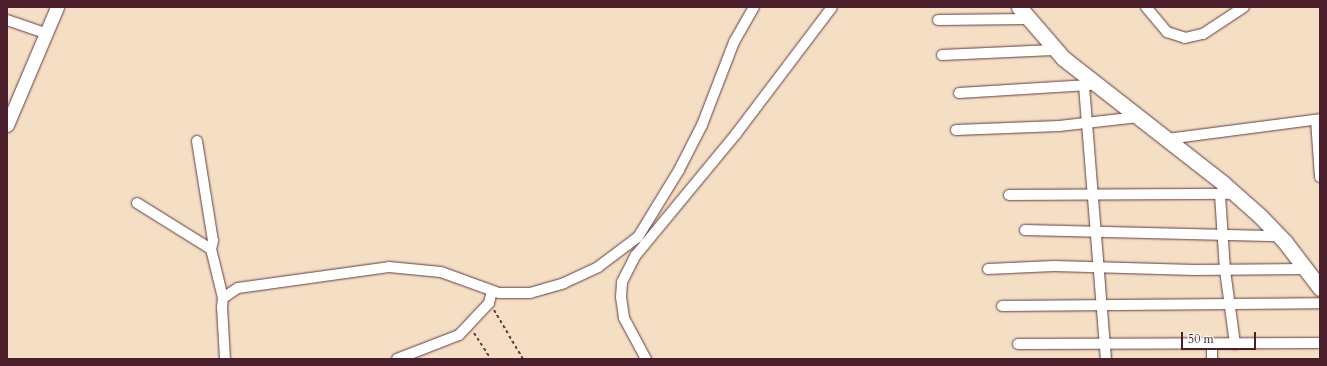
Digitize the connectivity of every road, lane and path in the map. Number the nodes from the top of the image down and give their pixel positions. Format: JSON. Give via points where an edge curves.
{"nodes":[{"id":1,"x":57,"y":7,"type":"edge"},
{"id":2,"x":754,"y":7,"type":"edge"},
{"id":3,"x":832,"y":7,"type":"edge"},
{"id":4,"x":1146,"y":7,"type":"edge"},
{"id":5,"x":1244,"y":7,"type":"edge"},
{"id":6,"x":1023,"y":13,"type":"edge"},
{"id":7,"x":7,"y":20,"type":"edge"},
{"id":8,"x":938,"y":20,"type":"dead end"},
{"id":9,"x":45,"y":33,"type":"junction"},
{"id":10,"x":1054,"y":50,"type":"junction"},
{"id":11,"x":942,"y":55,"type":"dead end"},
{"id":12,"x":1089,"y":85,"type":"junction"},
{"id":13,"x":959,"y":93,"type":"dead end"},
{"id":14,"x":1138,"y":117,"type":"junction"},
{"id":15,"x":1318,"y":119,"type":"edge"},
{"id":16,"x":1087,"y":123,"type":"junction"},
{"id":17,"x":7,"y":125,"type":"edge"},
{"id":18,"x":956,"y":130,"type":"dead end"},
{"id":19,"x":1167,"y":139,"type":"junction"},
{"id":20,"x":197,"y":141,"type":"dead end"},
{"id":21,"x":1320,"y":177,"type":"edge"},
{"id":22,"x":1228,"y":194,"type":"junction"},
{"id":23,"x":1009,"y":195,"type":"dead end"},
{"id":24,"x":1093,"y":195,"type":"junction"},
{"id":25,"x":138,"y":203,"type":"dead end"},
{"id":26,"x":1025,"y":230,"type":"dead end"},
{"id":27,"x":1096,"y":232,"type":"junction"},
{"id":28,"x":1222,"y":235,"type":"junction"},
{"id":29,"x":1279,"y":236,"type":"junction"},
{"id":30,"x":210,"y":249,"type":"junction"},
{"id":31,"x":988,"y":269,"type":"dead end"},
{"id":32,"x":1100,"y":269,"type":"junction"},
{"id":33,"x":1306,"y":269,"type":"junction"},
{"id":34,"x":1225,"y":270,"type":"junction"},
{"id":35,"x":1320,"y":288,"type":"edge"},
{"id":36,"x":492,"y":291,"type":"junction"},
{"id":37,"x":223,"y":298,"type":"junction"},
{"id":38,"x":489,"y":303,"type":"junction"},
{"id":39,"x":1320,"y":303,"type":"edge"},
{"id":40,"x":1103,"y":304,"type":"junction"},
{"id":41,"x":1230,"y":305,"type":"junction"},
{"id":42,"x":1002,"y":306,"type":"dead end"},
{"id":43,"x":469,"y":326,"type":"junction"},
{"id":44,"x":1320,"y":343,"type":"edge"},
{"id":45,"x":1018,"y":344,"type":"dead end"},
{"id":46,"x":1212,"y":344,"type":"junction"},
{"id":47,"x":1235,"y":344,"type":"junction"},
{"id":48,"x":1106,"y":345,"type":"junction"},
{"id":49,"x":225,"y":359,"type":"edge"},
{"id":50,"x":397,"y":359,"type":"edge"},
{"id":51,"x":491,"y":359,"type":"edge"},
{"id":52,"x":523,"y":359,"type":"edge"},
{"id":53,"x":646,"y":359,"type":"edge"},
{"id":54,"x":1106,"y":359,"type":"edge"},
{"id":55,"x":1212,"y":359,"type":"edge"}],
"edges":[{"from":1,"to":9,"type":"main road"},
{"from":2,"to":36,"type":"street","via":[[734,42],[702,125],[680,170],[638,237],[598,267],[564,283],[530,293]]},
{"from":3,"to":53,"type":"street","via":[[736,134],[636,255],[622,282],[620,298],[624,318]]},
{"from":4,"to":5,"type":"street","via":[[1167,32],[1185,38],[1203,34]]},
{"from":6,"to":8,"type":"street"},
{"from":6,"to":10,"type":"highway"},
{"from":7,"to":9,"type":"street"},
{"from":9,"to":17,"type":"main road"},
{"from":10,"to":11,"type":"street"},
{"from":10,"to":12,"type":"highway"},
{"from":12,"to":13,"type":"street"},
{"from":12,"to":14,"type":"highway"},
{"from":12,"to":16,"type":"street"},
{"from":14,"to":16,"type":"street"},
{"from":14,"to":19,"type":"highway"},
{"from":15,"to":19,"type":"street"},
{"from":15,"to":21,"type":"street"},
{"from":16,"to":18,"type":"street"},
{"from":16,"to":24,"type":"street"},
{"from":19,"to":22,"type":"highway"},
{"from":20,"to":30,"type":"street","via":[[213,241]]},
{"from":22,"to":24,"type":"street"},
{"from":22,"to":28,"type":"street"},
{"from":22,"to":29,"type":"highway"},
{"from":23,"to":24,"type":"street"},
{"from":24,"to":27,"type":"street"},
{"from":25,"to":30,"type":"street"},
{"from":26,"to":27,"type":"street"},
{"from":27,"to":28,"type":"street"},
{"from":27,"to":32,"type":"street"},
{"from":28,"to":29,"type":"street"},
{"from":28,"to":34,"type":"street"},
{"from":29,"to":33,"type":"highway"},
{"from":30,"to":37,"type":"street"},
{"from":31,"to":32,"type":"street","via":[[1054,266]]},
{"from":32,"to":34,"type":"street"},
{"from":32,"to":40,"type":"street"},
{"from":33,"to":34,"type":"street"},
{"from":33,"to":35,"type":"highway"},
{"from":34,"to":41,"type":"street"},
{"from":36,"to":37,"type":"street","via":[[441,272],[389,268],[238,288]]},
{"from":36,"to":38,"type":"street"},
{"from":37,"to":49,"type":"street"},
{"from":38,"to":43,"type":"street"},
{"from":38,"to":52,"type":"path"},
{"from":39,"to":41,"type":"street"},
{"from":40,"to":41,"type":"street"},
{"from":40,"to":42,"type":"street"},
{"from":40,"to":48,"type":"street"},
{"from":41,"to":47,"type":"street"},
{"from":43,"to":50,"type":"street","via":[[459,335]]},
{"from":43,"to":51,"type":"path"},
{"from":44,"to":47,"type":"street"},
{"from":45,"to":48,"type":"street"},
{"from":46,"to":47,"type":"street"},
{"from":46,"to":48,"type":"street"},
{"from":46,"to":55,"type":"street"},
{"from":48,"to":54,"type":"street"}]}
